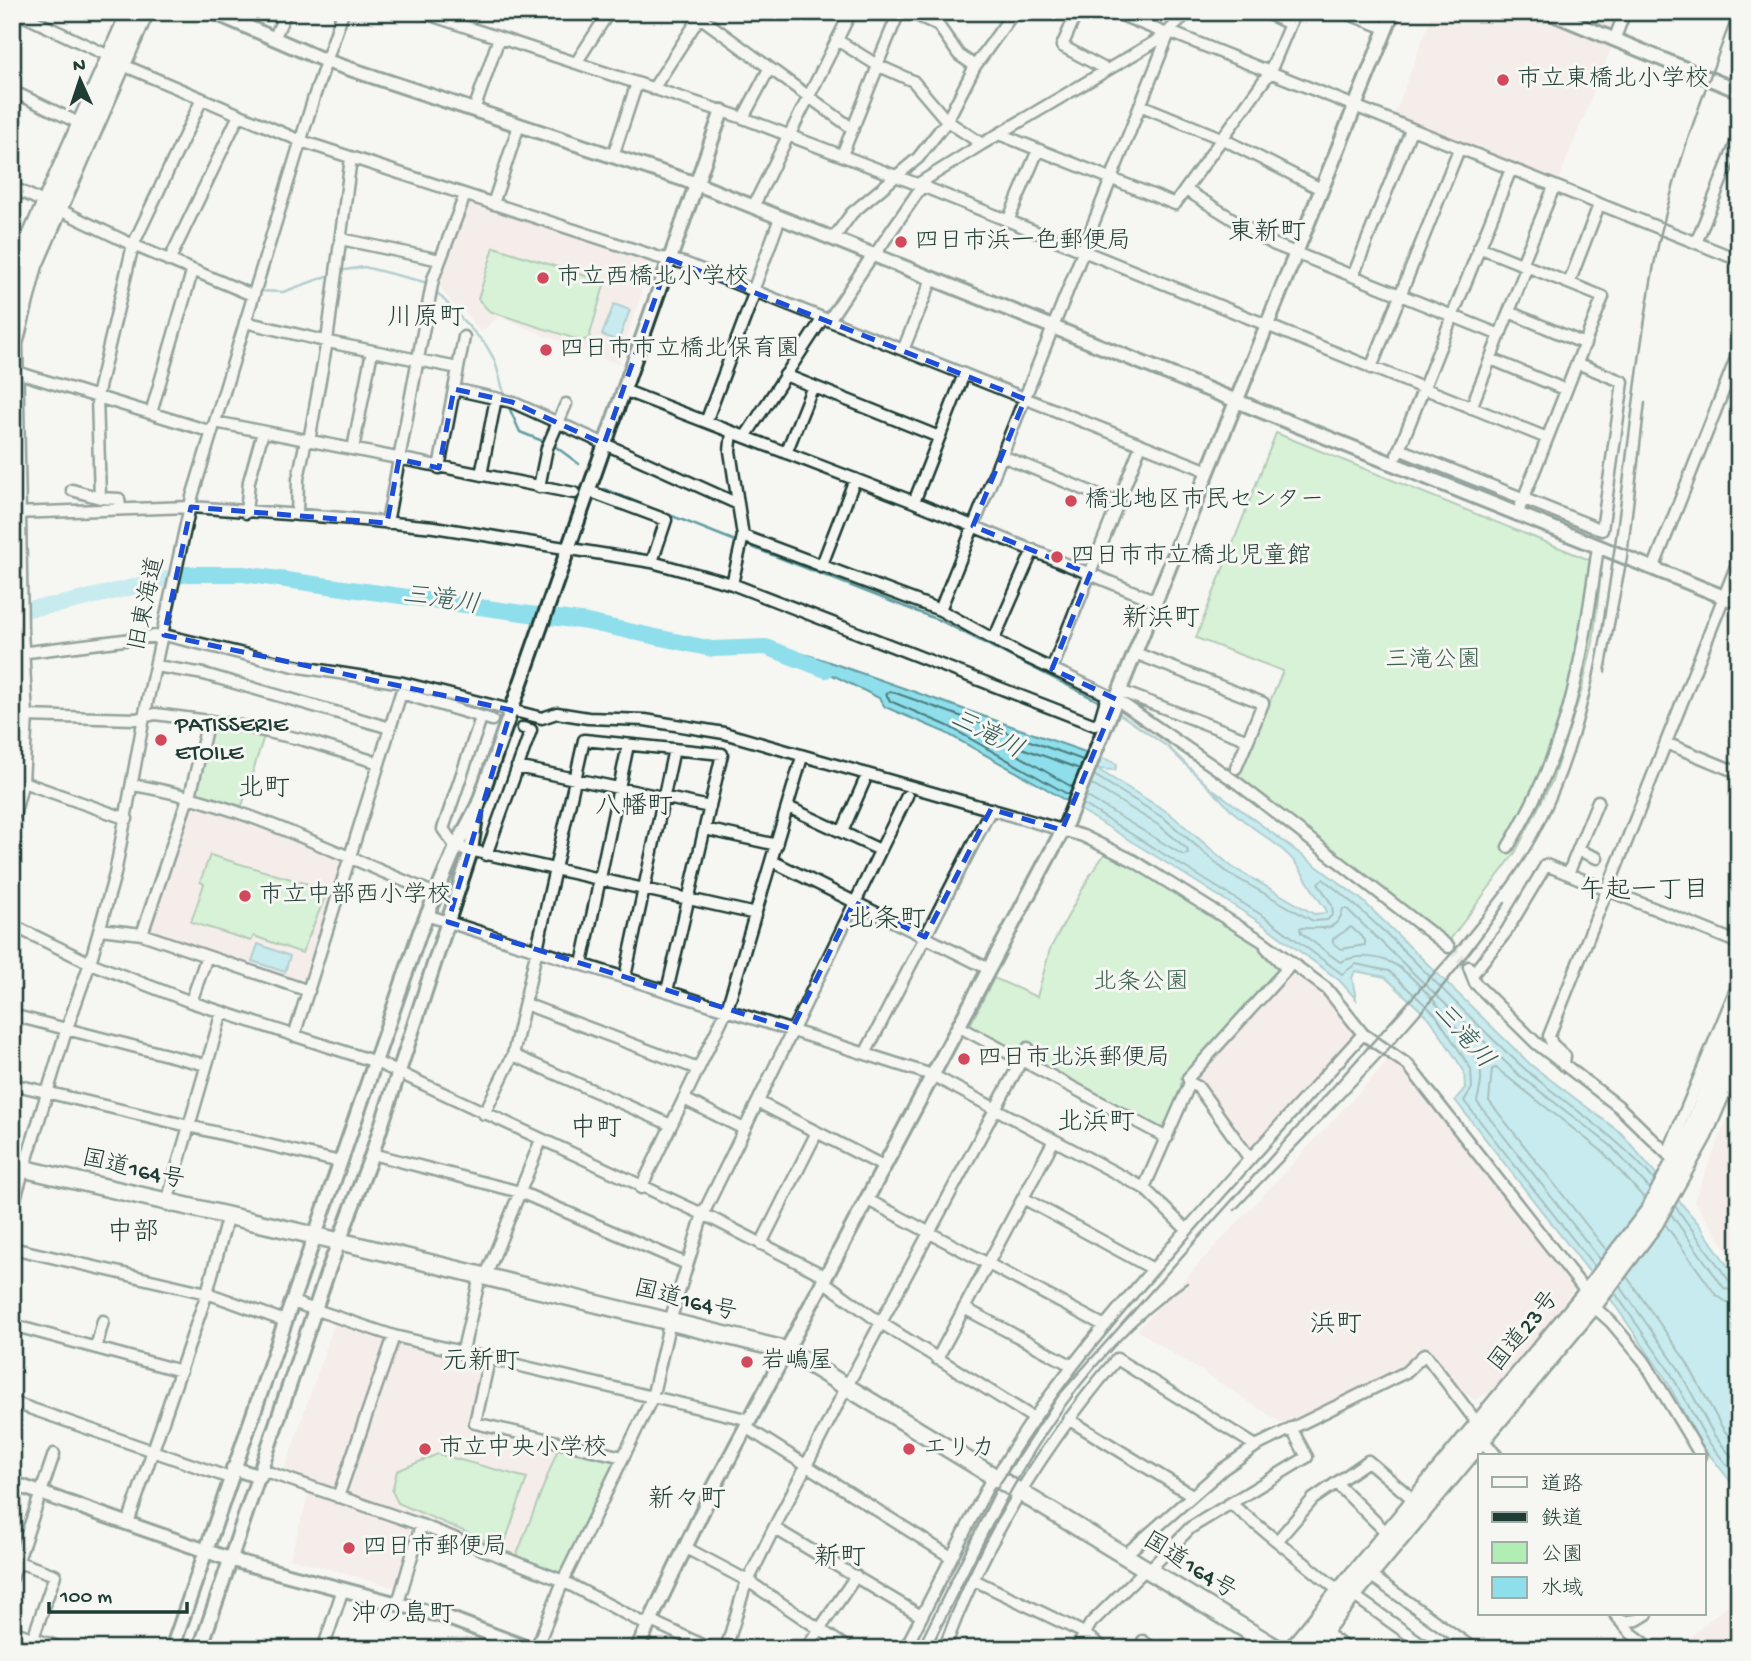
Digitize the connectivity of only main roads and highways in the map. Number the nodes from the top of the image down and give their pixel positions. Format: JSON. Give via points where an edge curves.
{"nodes":[{"id":1,"x":130,"y":12,"type":"edge"},
{"id":2,"x":145,"y":12,"type":"edge"},
{"id":3,"x":117,"y":61,"type":"junction"},
{"id":4,"x":52,"y":206,"type":"junction"},
{"id":5,"x":12,"y":287,"type":"edge"},
{"id":6,"x":13,"y":371,"type":"edge"},
{"id":7,"x":14,"y":512,"type":"edge"},
{"id":8,"x":16,"y":653,"type":"edge"},
{"id":9,"x":12,"y":812,"type":"edge"},
{"id":10,"x":1739,"y":1011,"type":"edge"},
{"id":11,"x":1739,"y":1052,"type":"edge"},
{"id":12,"x":1675,"y":1165,"type":"junction"},
{"id":13,"x":18,"y":1167,"type":"edge"},
{"id":14,"x":1591,"y":1298,"type":"junction"},
{"id":15,"x":1346,"y":1593,"type":"junction"},
{"id":16,"x":1278,"y":1649,"type":"edge"},
{"id":17,"x":1293,"y":1649,"type":"edge"},
{"id":18,"x":1308,"y":1649,"type":"edge"}],
"edges":[{"from":1,"to":3,"type":"highway"},
{"from":2,"to":3,"type":"highway"},
{"from":3,"to":4,"type":"highway"},
{"from":3,"to":4,"type":"highway","via":[[80,124]]},
{"from":4,"to":5,"type":"highway","via":[[21,259]]},
{"from":4,"to":6,"type":"highway","via":[[20,310]]},
{"from":6,"to":7,"type":"highway"},
{"from":7,"to":8,"type":"highway"},
{"from":8,"to":9,"type":"highway","via":[[24,716],[20,780]]},
{"from":10,"to":12,"type":"highway","name":"国道23号"},
{"from":11,"to":12,"type":"highway","name":"国道23号","via":[[1703,1136]]},
{"from":12,"to":14,"type":"highway","name":"国道23号","via":[[1654,1224]]},
{"from":13,"to":16,"type":"highway","name":"国道164号","via":[[786,1350]]},
{"from":14,"to":15,"type":"highway","name":"国道23号","via":[[1478,1424]]},
{"from":14,"to":15,"type":"highway","name":"国道23号","via":[[1483,1441],[1370,1575]]},
{"from":15,"to":17,"type":"highway","name":"国道23号"},
{"from":15,"to":18,"type":"highway","name":"国道23号"}]}
